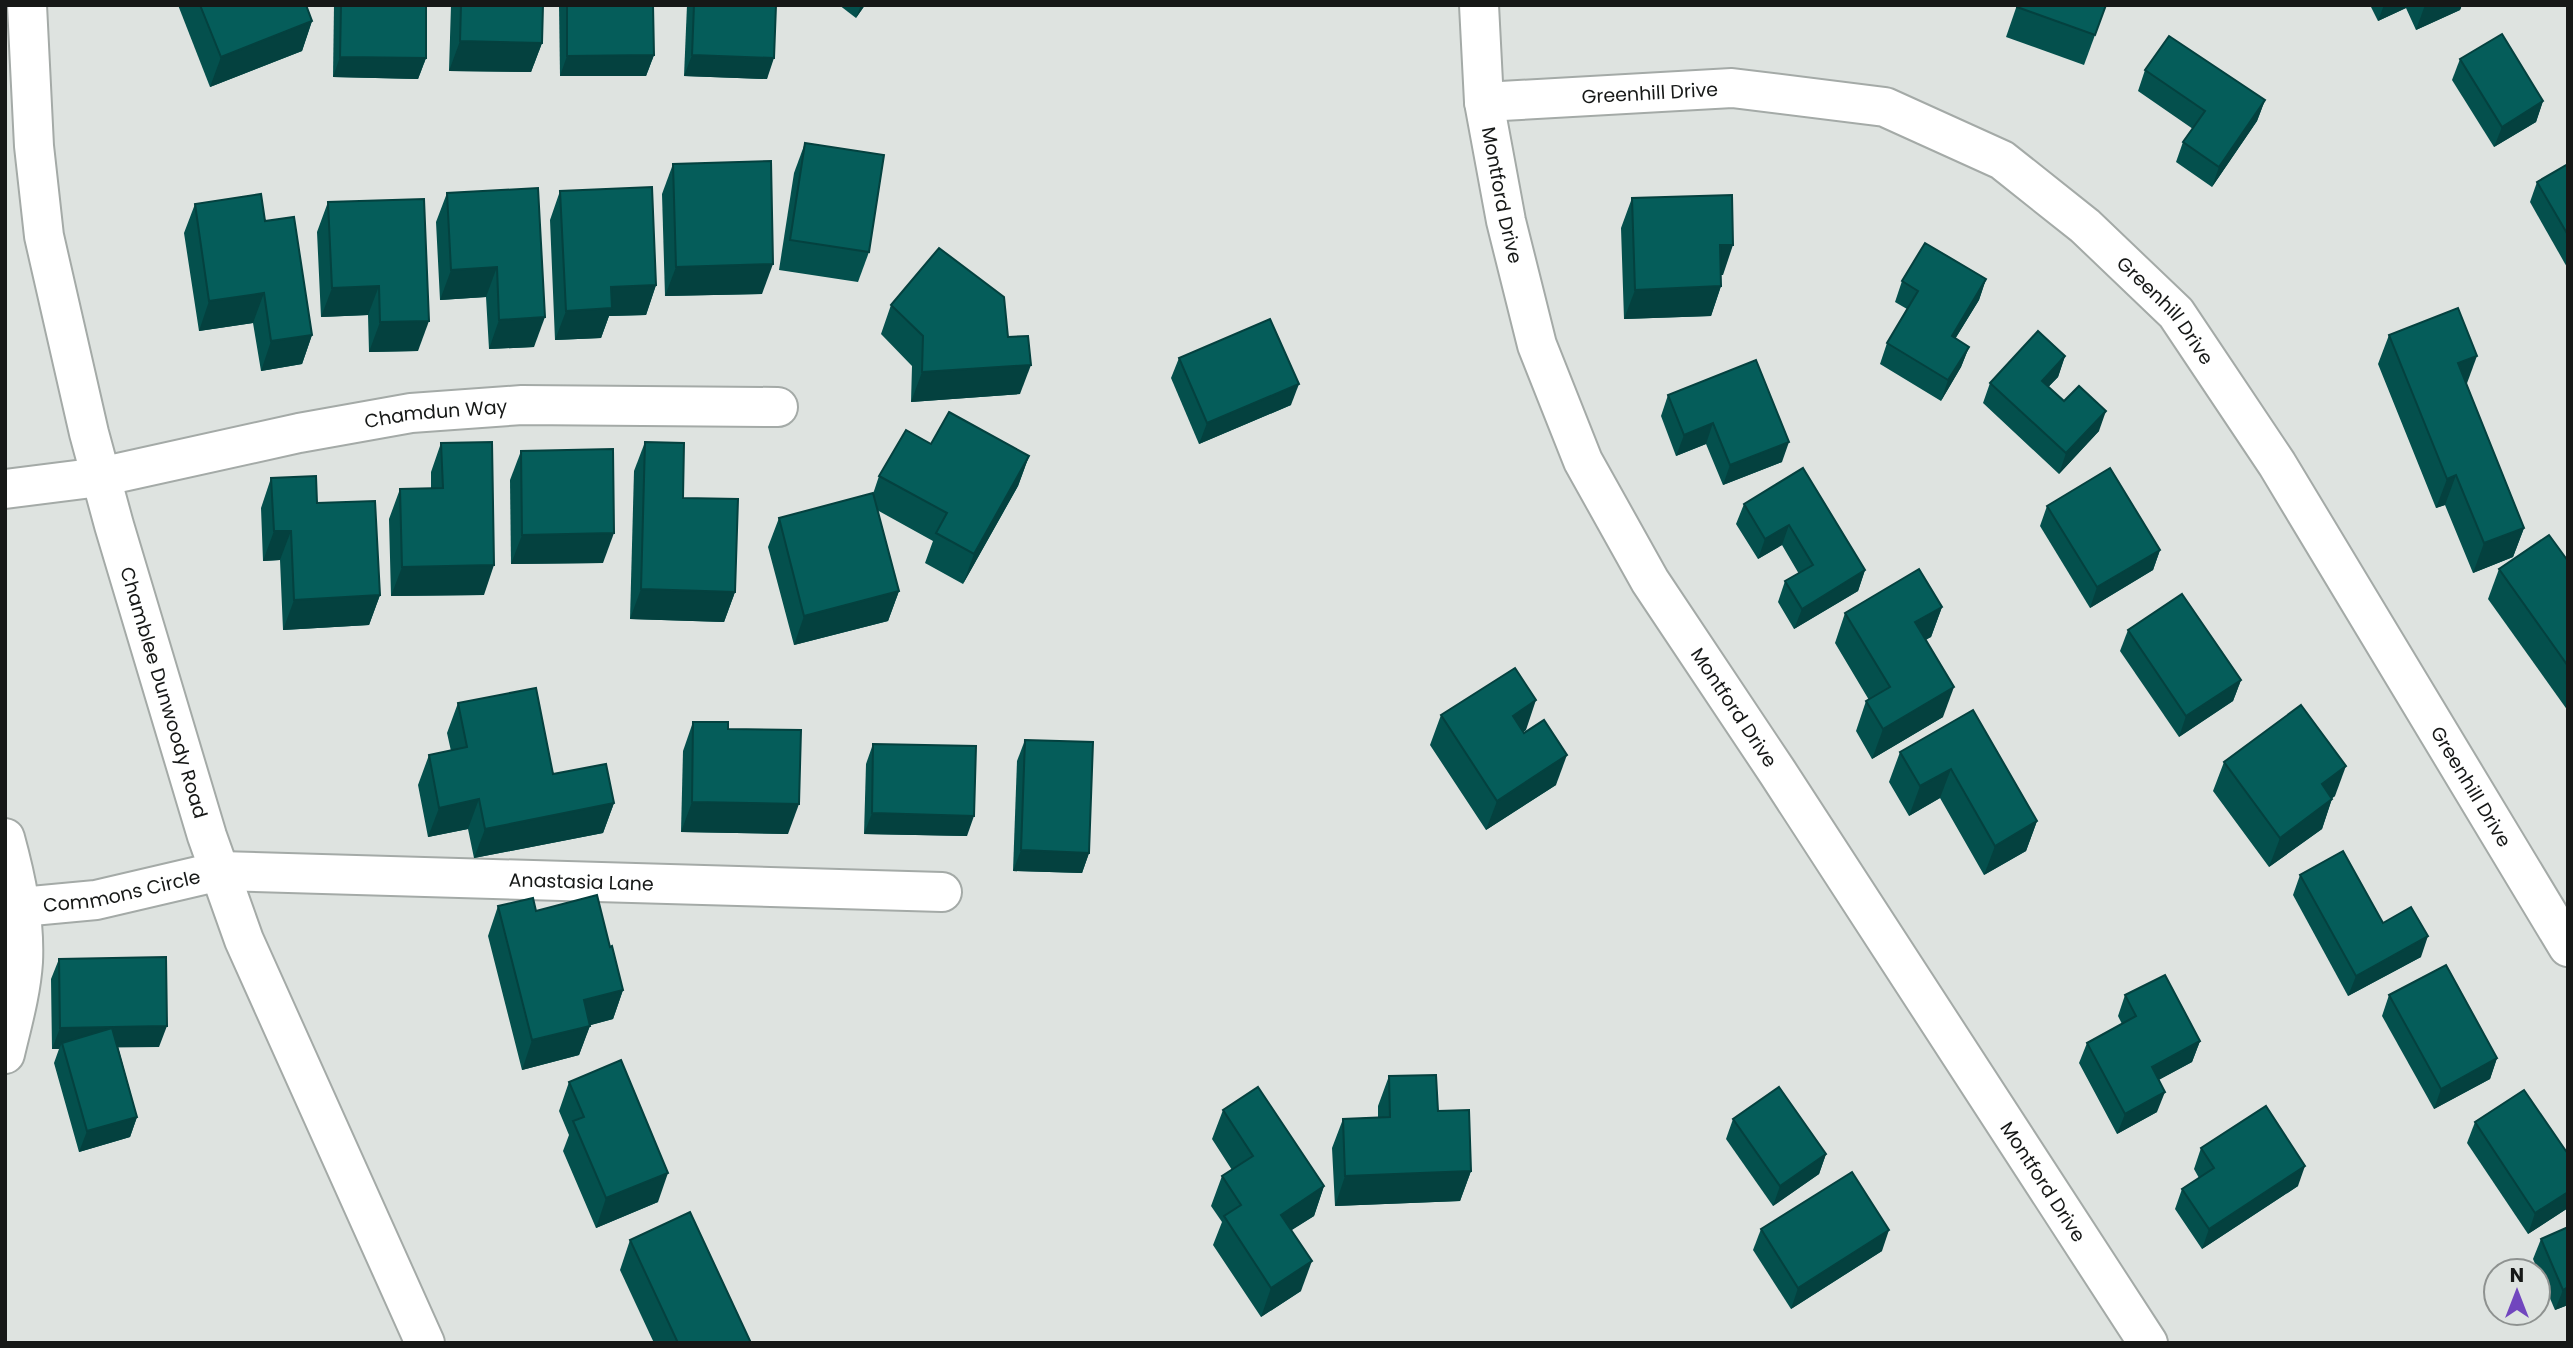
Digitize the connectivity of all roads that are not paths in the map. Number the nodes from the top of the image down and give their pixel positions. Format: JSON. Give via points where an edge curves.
{"nodes":[{"id":1,"x":27,"y":5,"type":"edge"},
{"id":2,"x":1479,"y":5,"type":"edge"},
{"id":3,"x":1484,"y":102,"type":"junction"},
{"id":4,"x":778,"y":407,"type":"dead end"},
{"id":5,"x":100,"y":477,"type":"junction"},
{"id":6,"x":5,"y":489,"type":"edge"},
{"id":7,"x":5,"y":838,"type":"edge"},
{"id":8,"x":220,"y":871,"type":"junction"},
{"id":9,"x":942,"y":892,"type":"dead end"},
{"id":10,"x":20,"y":907,"type":"junction"},
{"id":11,"x":2568,"y":947,"type":"edge"},
{"id":12,"x":5,"y":1054,"type":"edge"},
{"id":13,"x":425,"y":1343,"type":"edge"},
{"id":14,"x":2148,"y":1343,"type":"edge"}],
"edges":[{"from":1,"to":5,"type":"street","name":"Chamblee Dunwoody Road","via":[[44,236]]},
{"from":2,"to":3,"type":"street","name":"Montford Drive"},
{"from":3,"to":11,"type":"street","name":"Greenhill Drive","via":[[1732,88],[1885,107],[2002,160],[2085,226],[2176,313],[2277,464]]},
{"from":3,"to":14,"type":"street","name":"Montford Drive","via":[[1506,221],[1537,345],[1583,461],[1650,581]]},
{"from":4,"to":5,"type":"street","name":"Chamdun Way","via":[[522,405],[411,413]]},
{"from":5,"to":6,"type":"street","name":"Chamdun Way"},
{"from":5,"to":8,"type":"street","name":"Chamblee Dunwoody Road"},
{"from":7,"to":10,"type":"street","name":"Commons Circle"},
{"from":8,"to":9,"type":"street","name":"Anastasia Lane"},
{"from":8,"to":10,"type":"street","name":"Commons Circle","via":[[96,900]]},
{"from":8,"to":13,"type":"street","name":"Chamblee Dunwoody Road","via":[[249,951]]},
{"from":10,"to":12,"type":"street","name":"Commons Circle","via":[[23,963]]}]}
